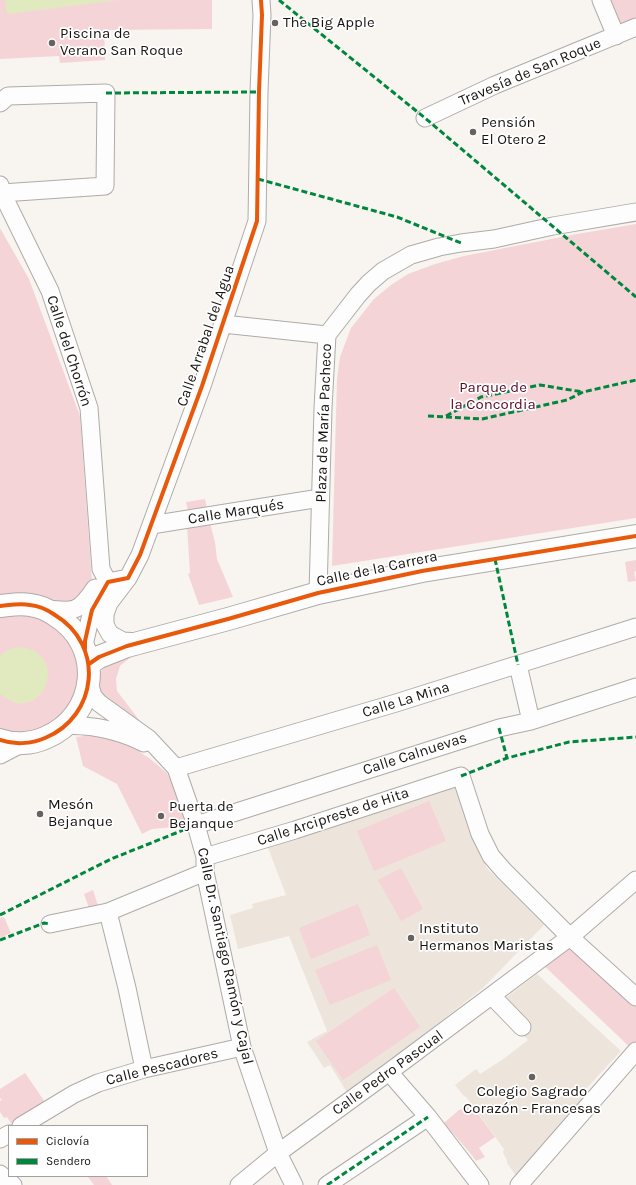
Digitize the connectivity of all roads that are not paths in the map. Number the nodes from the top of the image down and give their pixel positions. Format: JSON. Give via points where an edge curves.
{"nodes":[{"id":1,"x":261,"y":0,"type":"edge"},
{"id":2,"x":601,"y":0,"type":"edge"},
{"id":3,"x":636,"y":28,"type":"edge"},
{"id":4,"x":616,"y":36,"type":"junction"},
{"id":5,"x":0,"y":103,"type":"edge"},
{"id":6,"x":425,"y":118,"type":"dead end"},
{"id":7,"x":1,"y":189,"type":"edge"},
{"id":8,"x":636,"y":212,"type":"edge"},
{"id":9,"x":223,"y":324,"type":"junction"},
{"id":10,"x":327,"y":335,"type":"junction"},
{"id":11,"x":320,"y":498,"type":"junction"},
{"id":12,"x":151,"y":525,"type":"junction"},
{"id":13,"x":636,"y":536,"type":"edge"},
{"id":14,"x":105,"y":575,"type":"junction"},
{"id":15,"x":128,"y":578,"type":"junction"},
{"id":16,"x":318,"y":593,"type":"junction"},
{"id":17,"x":0,"y":606,"type":"edge"},
{"id":18,"x":47,"y":609,"type":"junction"},
{"id":19,"x":636,"y":627,"type":"edge"},
{"id":20,"x":134,"y":644,"type":"junction"},
{"id":21,"x":85,"y":654,"type":"junction"},
{"id":22,"x":518,"y":665,"type":"junction"},
{"id":23,"x":636,"y":687,"type":"edge"},
{"id":24,"x":531,"y":721,"type":"junction"},
{"id":25,"x":67,"y":725,"type":"junction"},
{"id":26,"x":0,"y":740,"type":"edge"},
{"id":27,"x":23,"y":743,"type":"junction"},
{"id":28,"x":161,"y":752,"type":"junction"},
{"id":29,"x":0,"y":755,"type":"edge"},
{"id":30,"x":176,"y":768,"type":"junction"},
{"id":31,"x":196,"y":825,"type":"junction"},
{"id":32,"x":205,"y":865,"type":"junction"},
{"id":33,"x":636,"y":880,"type":"edge"},
{"id":34,"x":108,"y":912,"type":"junction"},
{"id":35,"x":50,"y":924,"type":"dead end"},
{"id":36,"x":570,"y":937,"type":"junction"},
{"id":37,"x":492,"y":996,"type":"junction"},
{"id":38,"x":636,"y":998,"type":"edge"},
{"id":39,"x":522,"y":1027,"type":"dead end"},
{"id":40,"x":242,"y":1047,"type":"junction"},
{"id":41,"x":636,"y":1052,"type":"edge"},
{"id":42,"x":144,"y":1069,"type":"junction"},
{"id":43,"x":389,"y":1072,"type":"junction"},
{"id":44,"x":428,"y":1117,"type":"junction"},
{"id":45,"x":24,"y":1125,"type":"edge"},
{"id":46,"x":278,"y":1153,"type":"junction"},
{"id":47,"x":0,"y":1174,"type":"edge"},
{"id":48,"x":13,"y":1185,"type":"edge"},
{"id":49,"x":239,"y":1185,"type":"edge"},
{"id":50,"x":294,"y":1185,"type":"edge"},
{"id":51,"x":327,"y":1185,"type":"edge"},
{"id":52,"x":480,"y":1185,"type":"edge"},
{"id":53,"x":519,"y":1185,"type":"edge"}],
"edges":[{"from":1,"to":9,"type":"street","name":"Calle Arrabal del Agua","via":[[257,221]]},
{"from":2,"to":4,"type":"street"},
{"from":3,"to":4,"type":"street","name":"Travesía de San Roque"},
{"from":4,"to":6,"type":"street","name":"Travesía de San Roque","via":[[495,85]]},
{"from":5,"to":7,"type":"street","name":"Calle del Chorrón","via":[[8,96],[106,93],[105,186]]},
{"from":7,"to":14,"type":"street","name":"Calle del Chorrón","via":[[50,291],[89,408]]},
{"from":8,"to":10,"type":"street","name":"Plaza de María Pacheco","via":[[439,247],[411,256],[383,271],[369,283]]},
{"from":9,"to":10,"type":"street"},
{"from":9,"to":12,"type":"street","name":"Calle Arrabal del Agua"},
{"from":10,"to":11,"type":"street","name":"Plaza de María Pacheco"},
{"from":11,"to":12,"type":"street","name":"Calle Marqués"},
{"from":11,"to":16,"type":"street","name":"Plaza de María Pacheco"},
{"from":12,"to":15,"type":"street","name":"Calle Arrabal del Agua"},
{"from":13,"to":16,"type":"street","name":"Calle de la Carrera","via":[[422,571]]},
{"from":14,"to":15,"type":"street"},
{"from":14,"to":18,"type":"street","name":"Calle del Chorrón","via":[[85,603],[74,610]]},
{"from":14,"to":21,"type":"street","via":[[92,610]]},
{"from":15,"to":20,"type":"street","name":"Calle Arrabal del Agua","via":[[109,603],[105,625],[110,634]]},
{"from":16,"to":20,"type":"street","name":"Calle de la Carrera"},
{"from":17,"to":18,"type":"street","via":[[31,605]]},
{"from":18,"to":21,"type":"street","via":[[65,620]]},
{"from":19,"to":22,"type":"street","name":"Calle La Mina"},
{"from":20,"to":21,"type":"street","via":[[95,643]]},
{"from":21,"to":25,"type":"street","via":[[86,695],[81,707]]},
{"from":21,"to":28,"type":"street","name":"Calle Dr. Santiago Ramón y Cajal","via":[[93,696],[149,739]]},
{"from":22,"to":24,"type":"street"},
{"from":22,"to":30,"type":"street","name":"Calle La Mina"},
{"from":23,"to":24,"type":"street","name":"Calle Calnuevas"},
{"from":24,"to":31,"type":"street","name":"Calle Calnuevas","via":[[499,728]]},
{"from":25,"to":27,"type":"street","via":[[53,734]]},
{"from":25,"to":28,"type":"street","name":"Calle Dr. Santiago Ramón y Cajal","via":[[109,730],[141,741]]},
{"from":26,"to":27,"type":"street"},
{"from":27,"to":29,"type":"street"},
{"from":28,"to":30,"type":"street","name":"Calle Dr. Santiago Ramón y Cajal"},
{"from":30,"to":31,"type":"street","name":"Calle Dr. Santiago Ramón y Cajal"},
{"from":31,"to":32,"type":"street","name":"Calle Dr. Santiago Ramón y Cajal"},
{"from":32,"to":34,"type":"street","name":"Calle Arcipreste de Hita"},
{"from":32,"to":36,"type":"street","name":"Calle Arcipreste de Hita","via":[[295,830],[461,776],[480,834],[491,856]]},
{"from":32,"to":40,"type":"street","name":"Calle Dr. Santiago Ramón y Cajal"},
{"from":33,"to":36,"type":"street","name":"Calle Pedro Pascual"},
{"from":34,"to":35,"type":"street","name":"Calle Arcipreste de Hita"},
{"from":34,"to":42,"type":"street"},
{"from":36,"to":37,"type":"street","name":"Calle Pedro Pascual"},
{"from":36,"to":38,"type":"street"},
{"from":37,"to":39,"type":"street"},
{"from":37,"to":43,"type":"street","name":"Calle Pedro Pascual"},
{"from":40,"to":42,"type":"street","name":"Calle Pescadores"},
{"from":40,"to":46,"type":"street","name":"Calle Dr. Santiago Ramón y Cajal"},
{"from":41,"to":53,"type":"street"},
{"from":42,"to":45,"type":"street","name":"Calle Pescadores","via":[[98,1083],[74,1094]]},
{"from":43,"to":44,"type":"street"},
{"from":43,"to":46,"type":"street","name":"Calle Pedro Pascual"},
{"from":44,"to":51,"type":"street"},
{"from":44,"to":52,"type":"street"},
{"from":46,"to":49,"type":"street","name":"Calle Pedro Pascual"},
{"from":46,"to":50,"type":"street","name":"Calle Dr. Santiago Ramón y Cajal"},
{"from":47,"to":48,"type":"street"}]}
